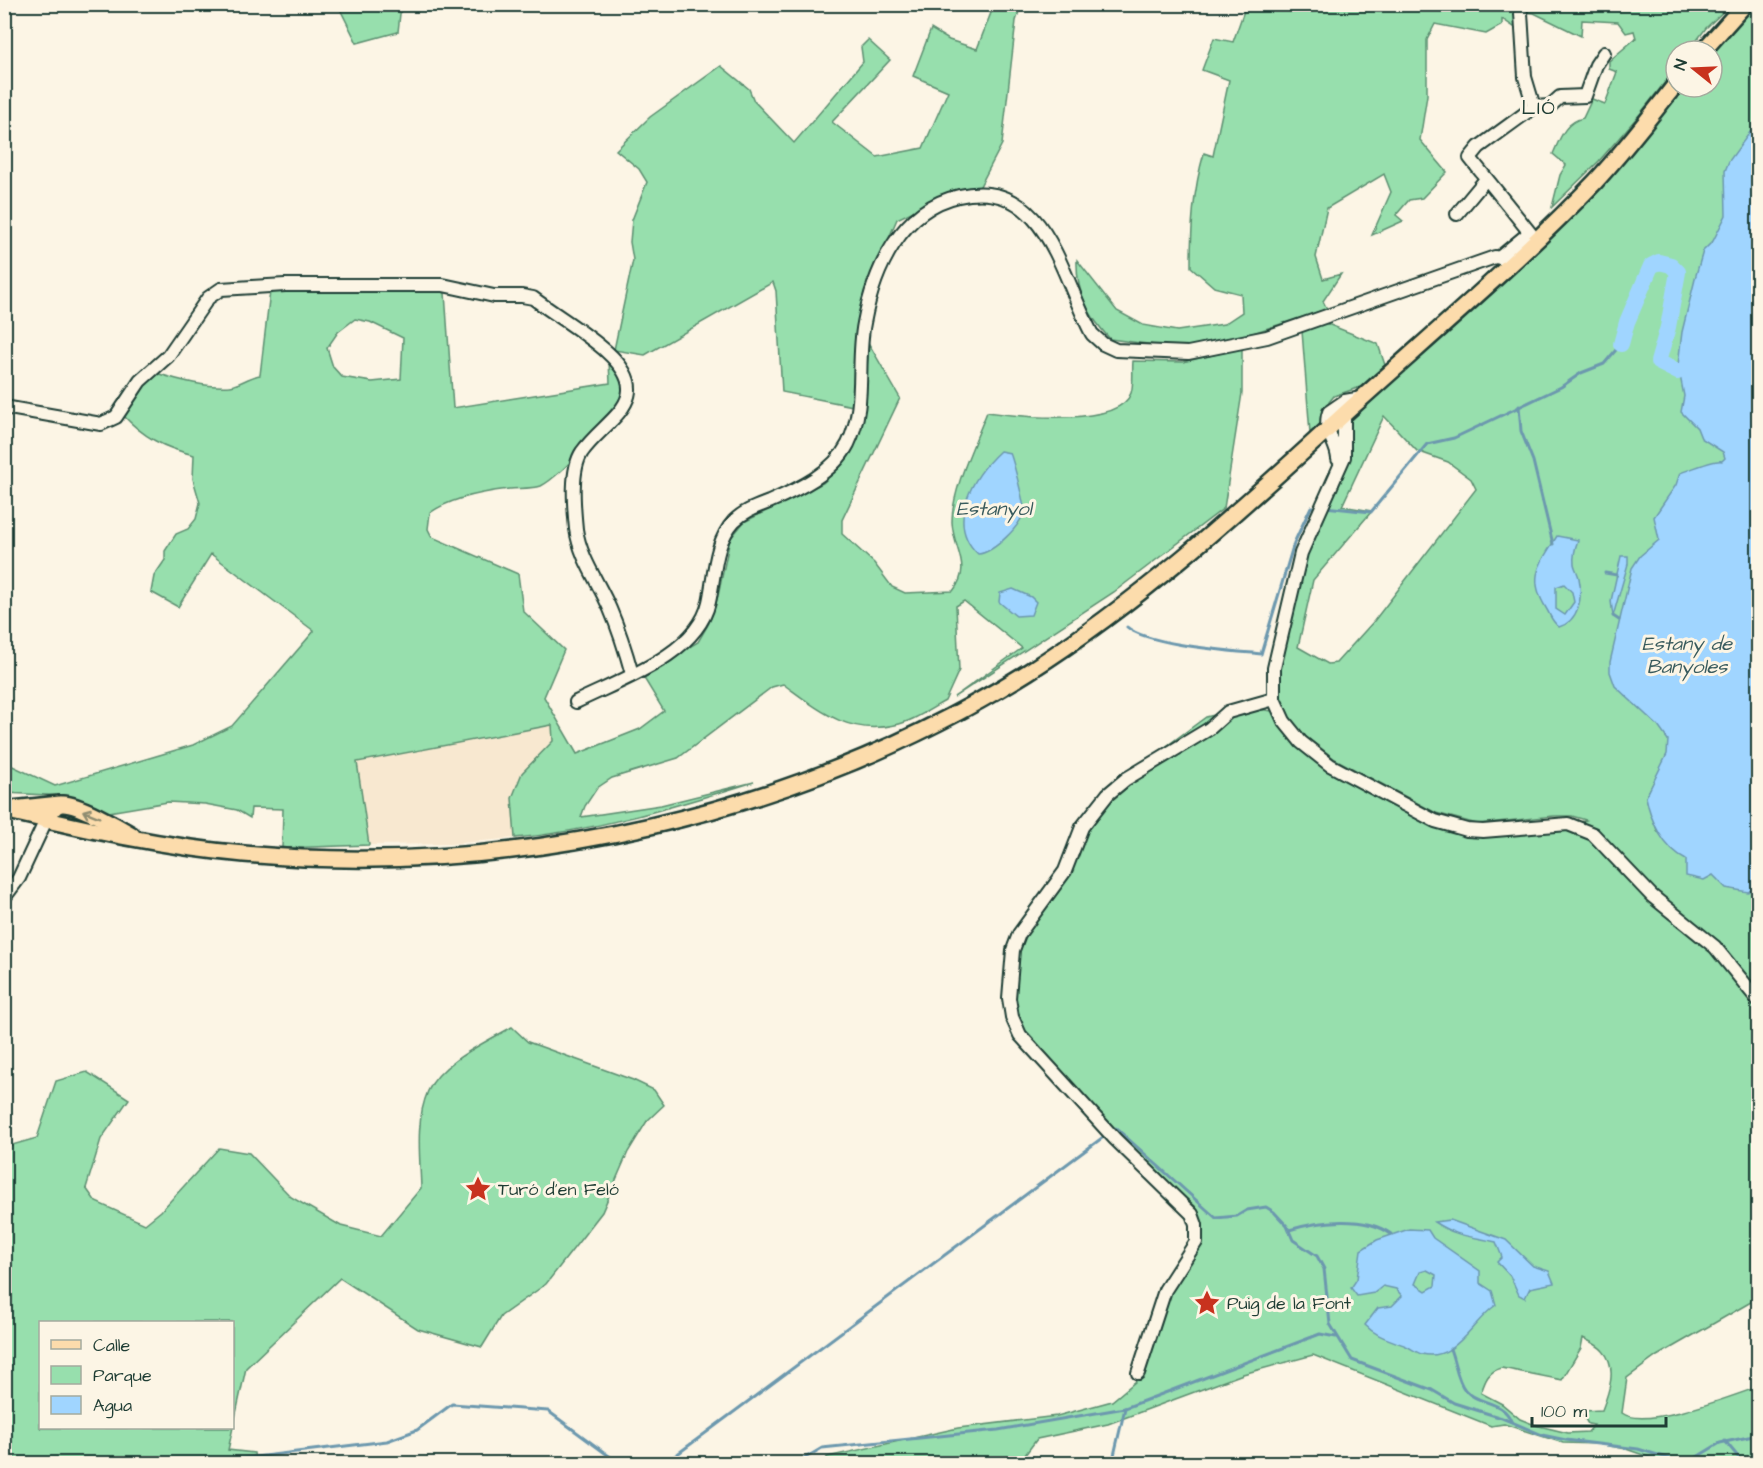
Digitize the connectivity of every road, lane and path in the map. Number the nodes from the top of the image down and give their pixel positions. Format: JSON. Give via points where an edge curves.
{"nodes":[{"id":1,"x":1745,"y":4,"type":"edge"},
{"id":2,"x":1521,"y":13,"type":"dead end"},
{"id":3,"x":1714,"y":39,"type":"edge"},
{"id":4,"x":1604,"y":53,"type":"dead end"},
{"id":5,"x":1664,"y":99,"type":"edge"},
{"id":6,"x":1534,"y":107,"type":"junction"},
{"id":7,"x":1486,"y":179,"type":"junction"},
{"id":8,"x":1457,"y":214,"type":"dead end"},
{"id":9,"x":1532,"y":236,"type":"junction"},
{"id":10,"x":1500,"y":262,"type":"junction"},
{"id":11,"x":1363,"y":398,"type":"junction"},
{"id":12,"x":4,"y":407,"type":"edge"},
{"id":13,"x":1344,"y":414,"type":"junction"},
{"id":14,"x":1327,"y":430,"type":"junction"},
{"id":15,"x":1338,"y":442,"type":"junction"},
{"id":16,"x":1312,"y":444,"type":"junction"},
{"id":17,"x":632,"y":674,"type":"junction"},
{"id":18,"x":1274,"y":699,"type":"junction"},
{"id":19,"x":576,"y":702,"type":"dead end"},
{"id":20,"x":60,"y":804,"type":"junction"},
{"id":21,"x":5,"y":810,"type":"edge"},
{"id":22,"x":46,"y":820,"type":"junction"},
{"id":23,"x":140,"y":840,"type":"junction"},
{"id":24,"x":4,"y":898,"type":"edge"},
{"id":25,"x":1758,"y":1000,"type":"edge"},
{"id":26,"x":1138,"y":1373,"type":"dead end"}],
"edges":[{"from":1,"to":3,"type":"main road"},
{"from":2,"to":6,"type":"street","via":[[1525,77]]},
{"from":4,"to":6,"type":"street","via":[[1585,96],[1560,97],[1550,106]]},
{"from":5,"to":9,"type":"main road","via":[[1599,178]]},
{"from":6,"to":7,"type":"street","via":[[1470,158]]},
{"from":7,"to":8,"type":"street"},
{"from":7,"to":9,"type":"street"},
{"from":9,"to":10,"type":"main road"},
{"from":10,"to":11,"type":"main road"},
{"from":10,"to":17,"type":"street","via":[[1267,337],[1188,353],[1130,353],[1103,344],[1092,334],[1052,243],[1036,218],[1021,205],[985,193],[957,196],[930,206],[902,231],[889,249],[880,273],[863,324],[857,420],[838,460],[795,490],[735,519],[724,533],[708,605],[690,640]]},
{"from":11,"to":13,"type":"main road"},
{"from":11,"to":14,"type":"street","via":[[1334,406],[1326,419]]},
{"from":12,"to":17,"type":"street","via":[[101,424],[111,421],[140,381],[168,356],[208,298],[221,289],[443,285],[494,296],[533,298],[607,352],[626,377],[627,399],[608,427],[582,452],[575,490],[576,530],[582,551],[610,607]]},
{"from":13,"to":14,"type":"main road"},
{"from":13,"to":15,"type":"street"},
{"from":14,"to":15,"type":"street"},
{"from":14,"to":16,"type":"main road"},
{"from":15,"to":16,"type":"street"},
{"from":15,"to":18,"type":"street","via":[[1338,470],[1295,571],[1274,668]]},
{"from":16,"to":23,"type":"main road","via":[[1145,589],[1028,672],[924,729],[771,792],[656,825],[582,840],[457,856],[322,860]]},
{"from":17,"to":19,"type":"street"},
{"from":18,"to":25,"type":"street","via":[[1284,721],[1330,765],[1435,821],[1483,831],[1568,824],[1593,834],[1652,896],[1715,947]]},
{"from":18,"to":26,"type":"street","via":[[1228,712],[1209,729],[1126,778],[1108,794],[1082,827],[1065,871],[1030,916],[1013,950],[1008,998],[1020,1035],[1115,1139],[1192,1214],[1196,1225],[1196,1242],[1165,1290]]},
{"from":20,"to":21,"type":"main road"},
{"from":20,"to":22,"type":"main road"},
{"from":23,"to":20,"type":"main road","one_way":true,"via":[[112,822]]},
{"from":21,"to":22,"type":"main road"},
{"from":22,"to":23,"type":"main road"},
{"from":22,"to":24,"type":"street","via":[[19,878]]}]}
